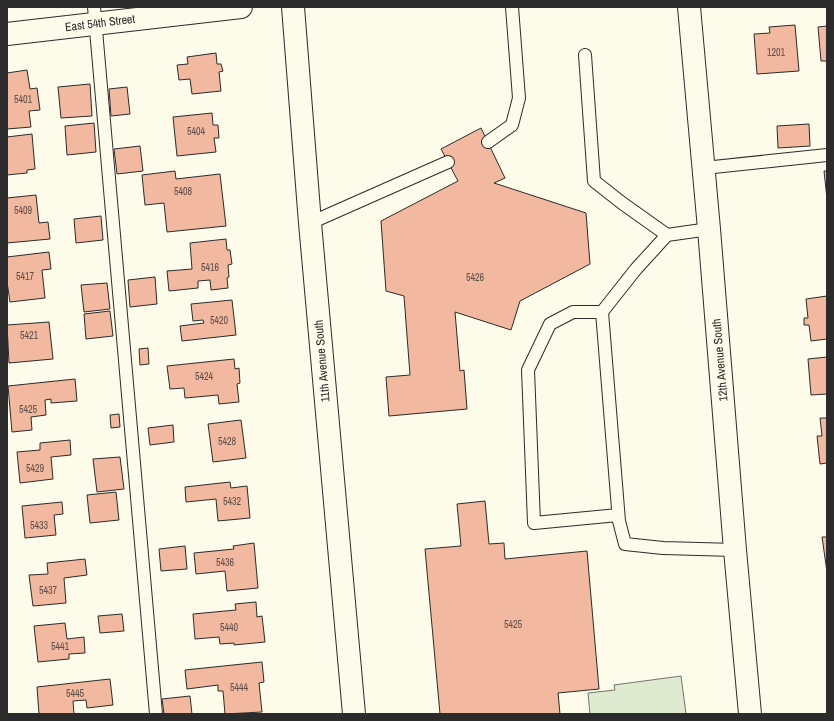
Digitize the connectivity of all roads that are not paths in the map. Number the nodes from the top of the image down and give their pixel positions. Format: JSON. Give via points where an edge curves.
{"nodes":[{"id":1,"x":241,"y":7,"type":"edge"},
{"id":2,"x":293,"y":7,"type":"edge"},
{"id":3,"x":512,"y":7,"type":"edge"},
{"id":4,"x":689,"y":7,"type":"edge"},
{"id":5,"x":95,"y":15,"type":"edge"},
{"id":6,"x":7,"y":34,"type":"edge"},
{"id":7,"x":585,"y":55,"type":"dead end"},
{"id":8,"x":488,"y":142,"type":"dead end"},
{"id":9,"x":827,"y":155,"type":"edge"},
{"id":10,"x":448,"y":162,"type":"dead end"},
{"id":11,"x":704,"y":168,"type":"junction"},
{"id":12,"x":310,"y":223,"type":"junction"},
{"id":13,"x":709,"y":229,"type":"junction"},
{"id":14,"x":667,"y":235,"type":"junction"},
{"id":15,"x":602,"y":312,"type":"junction"},
{"id":16,"x":618,"y":515,"type":"junction"},
{"id":17,"x":735,"y":550,"type":"junction"},
{"id":18,"x":156,"y":714,"type":"edge"},
{"id":19,"x":354,"y":714,"type":"edge"},
{"id":20,"x":750,"y":714,"type":"edge"}],
"edges":[{"from":1,"to":5,"type":"street","name":"East 54th Street"},
{"from":2,"to":12,"type":"street","name":"11th Avenue South"},
{"from":3,"to":8,"type":"lane","via":[[519,98],[512,125]]},
{"from":4,"to":11,"type":"street","name":"12th Avenue South"},
{"from":5,"to":6,"type":"street","name":"East 54th Street"},
{"from":5,"to":18,"type":"lane"},
{"from":7,"to":14,"type":"lane","via":[[594,181]]},
{"from":9,"to":11,"type":"lane"},
{"from":10,"to":12,"type":"lane"},
{"from":11,"to":13,"type":"street","name":"12th Avenue South"},
{"from":12,"to":19,"type":"street","name":"11th Avenue South"},
{"from":13,"to":14,"type":"lane"},
{"from":13,"to":17,"type":"street","name":"12th Avenue South"},
{"from":14,"to":15,"type":"lane"},
{"from":15,"to":16,"type":"lane"},
{"from":15,"to":16,"type":"lane","via":[[573,312],[550,324],[528,370],[534,523]]},
{"from":16,"to":17,"type":"lane","via":[[625,544]]},
{"from":17,"to":20,"type":"street","name":"12th Avenue South"}]}
